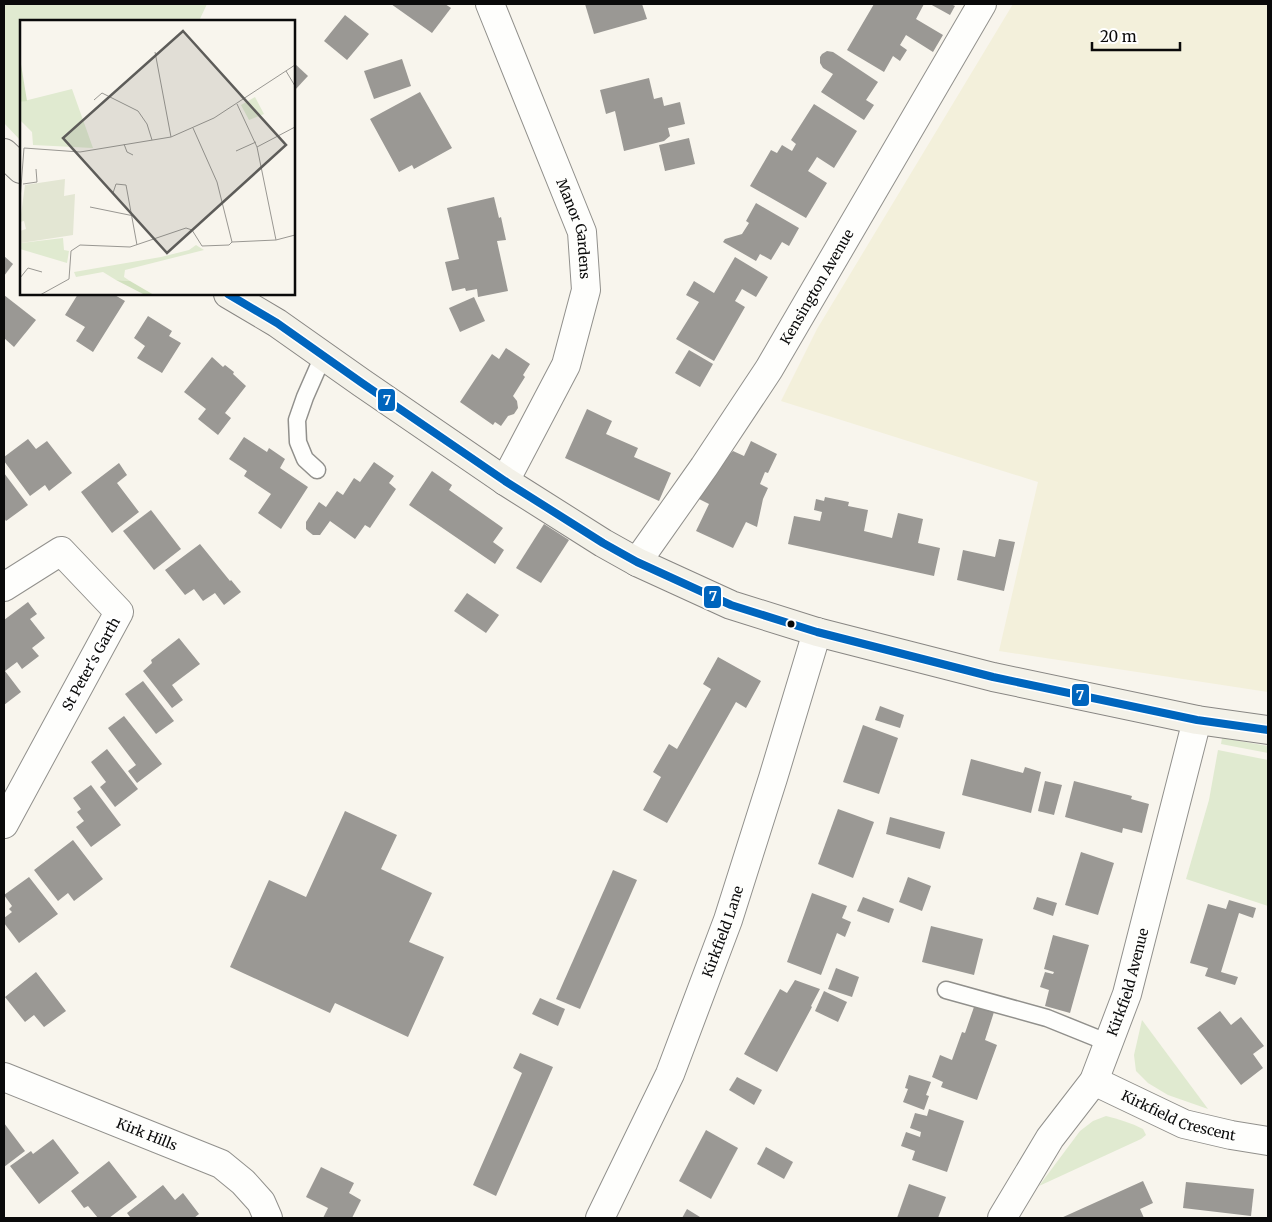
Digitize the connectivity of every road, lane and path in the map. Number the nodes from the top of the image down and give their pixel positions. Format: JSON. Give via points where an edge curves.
{"nodes":[{"id":1,"x":490,"y":4,"type":"edge"},
{"id":2,"x":982,"y":4,"type":"edge"},
{"id":3,"x":4,"y":153,"type":"edge"},
{"id":4,"x":20,"y":168,"type":"edge"},
{"id":5,"x":230,"y":295,"type":"edge"},
{"id":6,"x":322,"y":356,"type":"junction"},
{"id":7,"x":318,"y":470,"type":"dead end"},
{"id":8,"x":506,"y":481,"type":"junction"},
{"id":9,"x":638,"y":562,"type":"junction"},
{"id":10,"x":4,"y":587,"type":"edge"},
{"id":11,"x":816,"y":632,"type":"junction"},
{"id":12,"x":1197,"y":720,"type":"junction"},
{"id":13,"x":1268,"y":730,"type":"edge"},
{"id":14,"x":4,"y":824,"type":"edge"},
{"id":15,"x":946,"y":990,"type":"dead end"},
{"id":16,"x":1109,"y":1043,"type":"junction"},
{"id":17,"x":4,"y":1077,"type":"edge"},
{"id":18,"x":1094,"y":1082,"type":"junction"},
{"id":19,"x":1268,"y":1141,"type":"edge"},
{"id":20,"x":268,"y":1218,"type":"edge"},
{"id":21,"x":600,"y":1218,"type":"edge"},
{"id":22,"x":1002,"y":1218,"type":"edge"}],
"edges":[{"from":1,"to":8,"type":"street","name":"Manor Gardens","via":[[582,232],[586,290],[566,365]]},
{"from":2,"to":9,"type":"street","name":"Kensington Avenue","via":[[769,369]]},
{"from":3,"to":4,"type":"street"},
{"from":5,"to":6,"type":"street","via":[[277,323]]},
{"from":6,"to":7,"type":"lane","via":[[297,420],[298,442],[305,459]]},
{"from":6,"to":8,"type":"street"},
{"from":8,"to":9,"type":"street","via":[[602,543]]},
{"from":9,"to":11,"type":"street","via":[[731,605]]},
{"from":10,"to":14,"type":"street","name":"St Peter's Garth","via":[[61,551],[119,612]]},
{"from":11,"to":12,"type":"street","via":[[993,677]]},
{"from":11,"to":21,"type":"street","name":"Kirkfield Lane","via":[[728,920],[670,1074]]},
{"from":12,"to":13,"type":"street"},
{"from":12,"to":16,"type":"street","name":"Kirkfield Avenue","via":[[1127,994]]},
{"from":15,"to":16,"type":"lane","via":[[1047,1018]]},
{"from":16,"to":18,"type":"street","name":"Kirkfield Avenue"},
{"from":17,"to":20,"type":"street","name":"Kirk Hills","via":[[221,1164],[255,1195]]},
{"from":18,"to":19,"type":"street","name":"Kirkfield Crescent","via":[[1184,1124]]},
{"from":18,"to":22,"type":"street","name":"Kirkfield Avenue","via":[[1050,1138]]}]}
